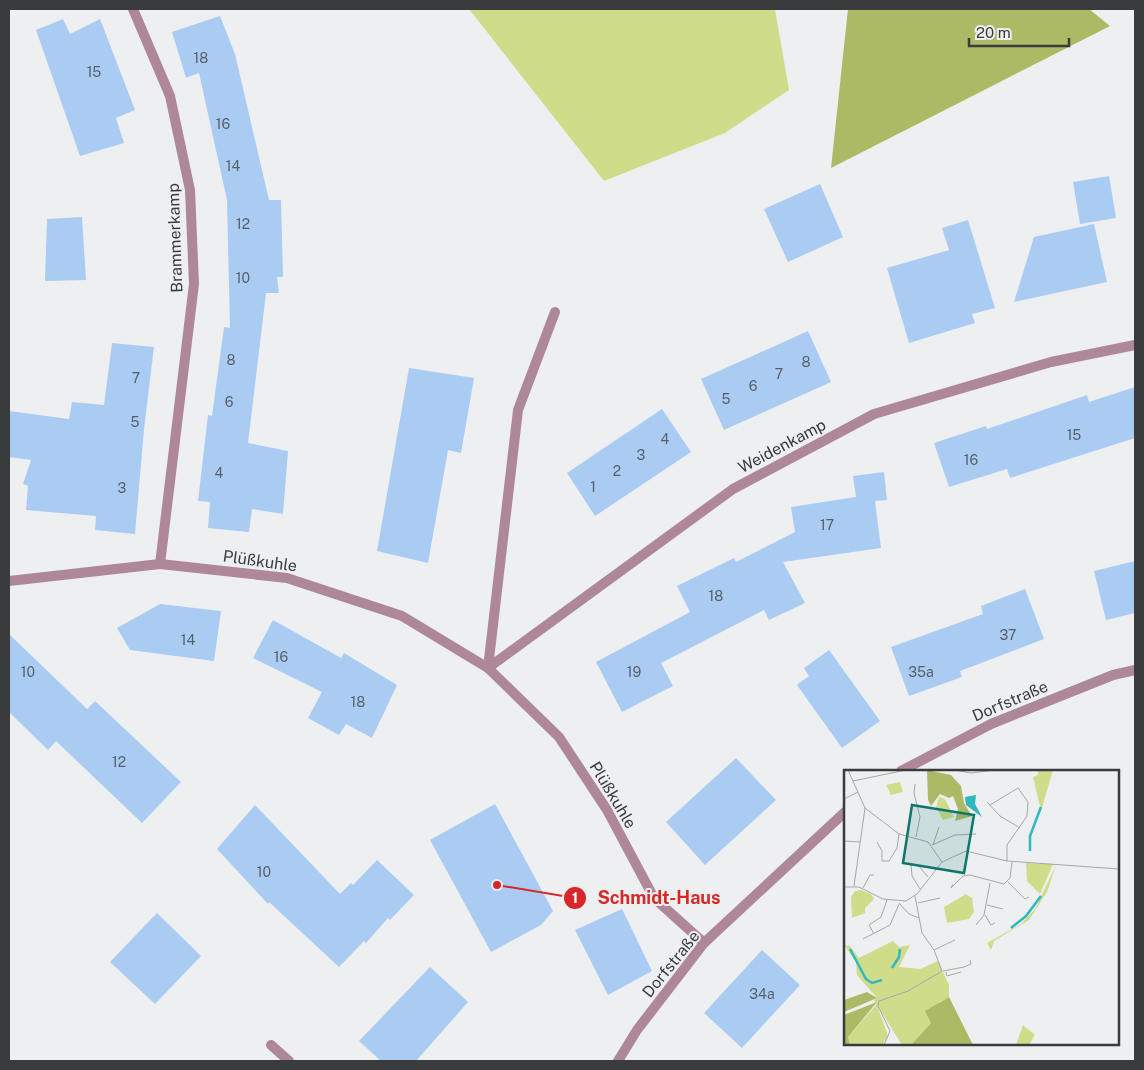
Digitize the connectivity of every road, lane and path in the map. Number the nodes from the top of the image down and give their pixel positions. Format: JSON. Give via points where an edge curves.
{"nodes":[{"id":1,"x":132,"y":9,"type":"edge"},
{"id":2,"x":555,"y":312,"type":"dead end"},
{"id":3,"x":1135,"y":345,"type":"edge"},
{"id":4,"x":160,"y":564,"type":"junction"},
{"id":5,"x":9,"y":581,"type":"edge"},
{"id":6,"x":488,"y":668,"type":"junction"},
{"id":7,"x":1135,"y":670,"type":"edge"},
{"id":8,"x":903,"y":770,"type":"edge"},
{"id":9,"x":844,"y":813,"type":"edge"},
{"id":10,"x":704,"y":943,"type":"junction"},
{"id":11,"x":271,"y":1045,"type":"dead end"},
{"id":12,"x":289,"y":1061,"type":"edge"},
{"id":13,"x":618,"y":1061,"type":"edge"}],
"edges":[{"from":1,"to":4,"type":"street","name":"Brammerkamp","via":[[170,96],[190,190],[194,284]]},
{"from":2,"to":6,"type":"street","via":[[518,410]]},
{"from":3,"to":6,"type":"street","name":"Weidenkamp","via":[[1051,362],[874,414],[733,489]]},
{"from":4,"to":5,"type":"street","name":"Plüßkuhle"},
{"from":4,"to":6,"type":"street","name":"Plüßkuhle","via":[[287,578],[402,616]]},
{"from":6,"to":10,"type":"street","name":"Plüßkuhle","via":[[559,736],[607,810],[654,898]]},
{"from":7,"to":8,"type":"street","name":"Dorfstraße","via":[[1112,675],[991,724]]},
{"from":9,"to":10,"type":"street","name":"Dorfstraße"},
{"from":10,"to":13,"type":"street","name":"Dorfstraße","via":[[637,1030]]},
{"from":11,"to":12,"type":"street"}]}
